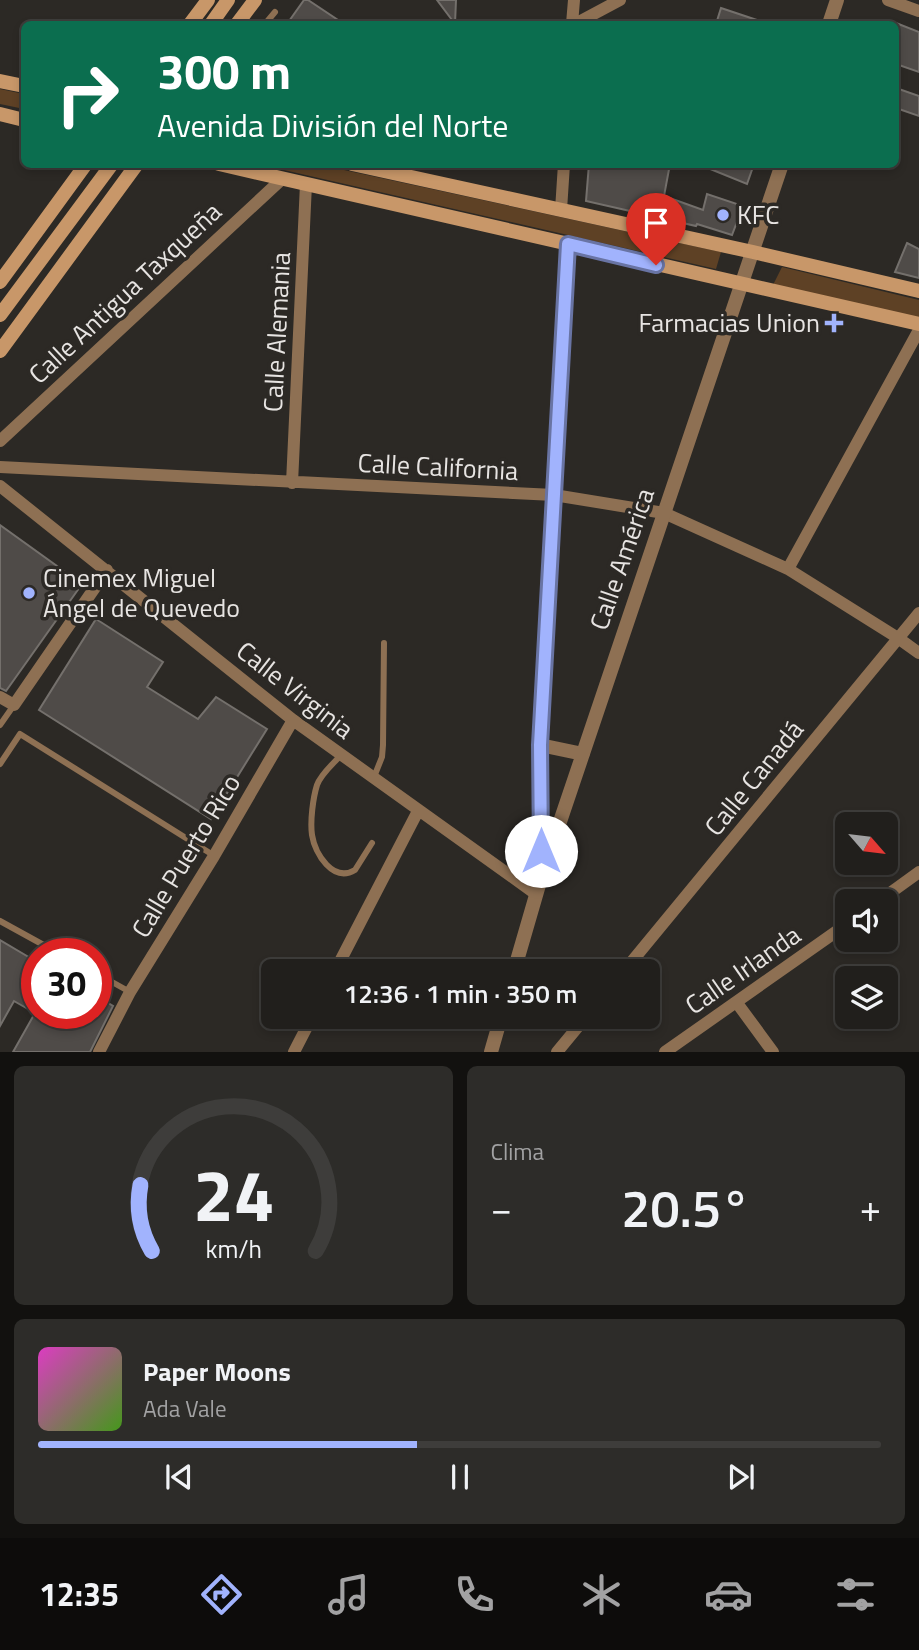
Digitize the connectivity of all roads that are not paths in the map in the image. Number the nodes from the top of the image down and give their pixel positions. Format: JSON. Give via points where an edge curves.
{"nodes":[{"id":1,"x":208,"y":0,"type":"edge"},
{"id":2,"x":228,"y":0,"type":"edge"},
{"id":3,"x":255,"y":0,"type":"edge"},
{"id":4,"x":574,"y":0,"type":"edge"},
{"id":5,"x":620,"y":0,"type":"edge"},
{"id":6,"x":837,"y":0,"type":"edge"},
{"id":7,"x":888,"y":0,"type":"edge"},
{"id":8,"x":919,"y":11,"type":"edge"},
{"id":9,"x":275,"y":12,"type":"dead end"},
{"id":10,"x":192,"y":21,"type":"edge"},
{"id":11,"x":213,"y":21,"type":"edge"},
{"id":12,"x":239,"y":21,"type":"edge"},
{"id":13,"x":268,"y":21,"type":"edge"},
{"id":14,"x":574,"y":21,"type":"edge"},
{"id":15,"x":580,"y":21,"type":"edge"},
{"id":16,"x":830,"y":21,"type":"edge"},
{"id":17,"x":0,"y":81,"type":"edge"},
{"id":18,"x":21,"y":85,"type":"edge"},
{"id":19,"x":0,"y":114,"type":"edge"},
{"id":20,"x":21,"y":119,"type":"edge"},
{"id":21,"x":83,"y":168,"type":"edge"},
{"id":22,"x":109,"y":168,"type":"edge"},
{"id":23,"x":133,"y":168,"type":"edge"},
{"id":24,"x":237,"y":168,"type":"edge"},
{"id":25,"x":370,"y":168,"type":"edge"},
{"id":26,"x":564,"y":168,"type":"edge"},
{"id":27,"x":781,"y":168,"type":"edge"},
{"id":28,"x":282,"y":178,"type":"junction"},
{"id":29,"x":306,"y":184,"type":"junction"},
{"id":30,"x":561,"y":210,"type":"junction"},
{"id":31,"x":568,"y":244,"type":"junction"},
{"id":32,"x":753,"y":252,"type":"junction"},
{"id":33,"x":0,"y":282,"type":"edge"},
{"id":34,"x":742,"y":285,"type":"junction"},
{"id":35,"x":919,"y":291,"type":"edge"},
{"id":36,"x":0,"y":315,"type":"edge"},
{"id":37,"x":919,"y":324,"type":"edge"},
{"id":38,"x":919,"y":330,"type":"edge"},
{"id":39,"x":0,"y":351,"type":"edge"},
{"id":40,"x":0,"y":441,"type":"edge"},
{"id":41,"x":0,"y":467,"type":"edge"},
{"id":42,"x":292,"y":483,"type":"junction"},
{"id":43,"x":0,"y":486,"type":"edge"},
{"id":44,"x":554,"y":495,"type":"junction"},
{"id":45,"x":664,"y":513,"type":"junction"},
{"id":46,"x":107,"y":569,"type":"junction"},
{"id":47,"x":788,"y":569,"type":"junction"},
{"id":48,"x":919,"y":613,"type":"edge"},
{"id":49,"x":898,"y":638,"type":"junction"},
{"id":50,"x":384,"y":643,"type":"dead end"},
{"id":51,"x":919,"y":653,"type":"edge"},
{"id":52,"x":0,"y":697,"type":"edge"},
{"id":53,"x":14,"y":705,"type":"junction"},
{"id":54,"x":293,"y":720,"type":"junction"},
{"id":55,"x":0,"y":725,"type":"edge"},
{"id":56,"x":540,"y":745,"type":"junction"},
{"id":57,"x":583,"y":754,"type":"junction"},
{"id":58,"x":341,"y":755,"type":"junction"},
{"id":59,"x":0,"y":764,"type":"edge"},
{"id":60,"x":373,"y":779,"type":"junction"},
{"id":61,"x":418,"y":811,"type":"junction"},
{"id":62,"x":372,"y":843,"type":"dead end"},
{"id":63,"x":214,"y":856,"type":"junction"},
{"id":64,"x":919,"y":872,"type":"edge"},
{"id":65,"x":541,"y":878,"type":"junction"},
{"id":66,"x":895,"y":889,"type":"edge"},
{"id":67,"x":536,"y":894,"type":"junction"},
{"id":68,"x":0,"y":921,"type":"edge"},
{"id":69,"x":835,"y":933,"type":"edge"},
{"id":70,"x":31,"y":938,"type":"edge"},
{"id":71,"x":341,"y":959,"type":"edge"},
{"id":72,"x":517,"y":959,"type":"edge"},
{"id":73,"x":634,"y":959,"type":"edge"},
{"id":74,"x":112,"y":982,"type":"edge"},
{"id":75,"x":130,"y":992,"type":"junction"},
{"id":76,"x":737,"y":1003,"type":"junction"},
{"id":77,"x":306,"y":1029,"type":"edge"},
{"id":78,"x":498,"y":1029,"type":"edge"},
{"id":79,"x":576,"y":1029,"type":"edge"},
{"id":80,"x":99,"y":1052,"type":"edge"},
{"id":81,"x":294,"y":1052,"type":"edge"},
{"id":82,"x":491,"y":1052,"type":"edge"},
{"id":83,"x":557,"y":1052,"type":"edge"},
{"id":84,"x":665,"y":1052,"type":"edge"},
{"id":85,"x":773,"y":1052,"type":"edge"}],
"edges":[{"from":1,"to":10,"type":"main road"},
{"from":2,"to":11,"type":"main road"},
{"from":3,"to":12,"type":"main road"},
{"from":4,"to":14,"type":"street"},
{"from":5,"to":15,"type":"street"},
{"from":6,"to":16,"type":"street"},
{"from":7,"to":8,"type":"street"},
{"from":9,"to":13,"type":"lane"},
{"from":17,"to":18,"type":"main road"},
{"from":19,"to":20,"type":"main road"},
{"from":21,"to":33,"type":"main road"},
{"from":22,"to":36,"type":"main road"},
{"from":23,"to":39,"type":"main road"},
{"from":24,"to":28,"type":"main road"},
{"from":25,"to":30,"type":"main road"},
{"from":26,"to":30,"type":"street"},
{"from":27,"to":32,"type":"street","name":"Calle América"},
{"from":28,"to":29,"type":"main road"},
{"from":28,"to":40,"type":"street","name":"Calle Antigua Taxqueña"},
{"from":29,"to":31,"type":"main road"},
{"from":29,"to":42,"type":"street","name":"Calle Alemania"},
{"from":30,"to":32,"type":"main road"},
{"from":31,"to":34,"type":"main road"},
{"from":31,"to":44,"type":"street"},
{"from":32,"to":34,"type":"street","name":"Calle América"},
{"from":32,"to":35,"type":"main road"},
{"from":34,"to":37,"type":"main road"},
{"from":34,"to":45,"type":"street","name":"Calle América"},
{"from":38,"to":47,"type":"street"},
{"from":41,"to":42,"type":"street","name":"Calle California"},
{"from":42,"to":44,"type":"street","name":"Calle California"},
{"from":43,"to":46,"type":"street","name":"Calle Virginia"},
{"from":44,"to":45,"type":"street","name":"Calle California"},
{"from":44,"to":56,"type":"street"},
{"from":45,"to":47,"type":"street","name":"Calle California"},
{"from":45,"to":57,"type":"street","name":"Calle América"},
{"from":46,"to":53,"type":"street"},
{"from":46,"to":54,"type":"street","name":"Calle Virginia"},
{"from":47,"to":49,"type":"street","name":"Calle California"},
{"from":48,"to":49,"type":"street","name":"Calle Canadá"},
{"from":49,"to":51,"type":"street","name":"Calle California"},
{"from":49,"to":73,"type":"street","name":"Calle Canadá"},
{"from":50,"to":60,"type":"lane","via":[[383,745]]},
{"from":52,"to":53,"type":"street"},
{"from":53,"to":55,"type":"lane"},
{"from":54,"to":58,"type":"street","name":"Calle Virginia"},
{"from":54,"to":63,"type":"street","name":"Calle Puerto Rico"},
{"from":56,"to":57,"type":"street"},
{"from":56,"to":65,"type":"street"},
{"from":57,"to":65,"type":"street","name":"Calle América"},
{"from":58,"to":60,"type":"street","name":"Calle Virginia"},
{"from":58,"to":62,"type":"lane","via":[[317,784],[312,837],[327,866],[337,873],[355,870]]},
{"from":59,"to":63,"type":"lane","via":[[20,734]]},
{"from":60,"to":61,"type":"street","name":"Calle Virginia"},
{"from":61,"to":67,"type":"street","name":"Calle Virginia"},
{"from":61,"to":71,"type":"street"},
{"from":63,"to":75,"type":"street","name":"Calle Puerto Rico"},
{"from":64,"to":66,"type":"street"},
{"from":65,"to":67,"type":"street","name":"Calle América"},
{"from":67,"to":72,"type":"street","name":"Calle América"},
{"from":68,"to":70,"type":"lane"},
{"from":69,"to":76,"type":"street","name":"Calle Irlanda"},
{"from":74,"to":75,"type":"lane"},
{"from":75,"to":80,"type":"street","name":"Calle Puerto Rico"},
{"from":76,"to":84,"type":"street","name":"Calle Irlanda"},
{"from":76,"to":85,"type":"street"},
{"from":77,"to":81,"type":"street"},
{"from":78,"to":82,"type":"street"},
{"from":79,"to":83,"type":"street"}]}
